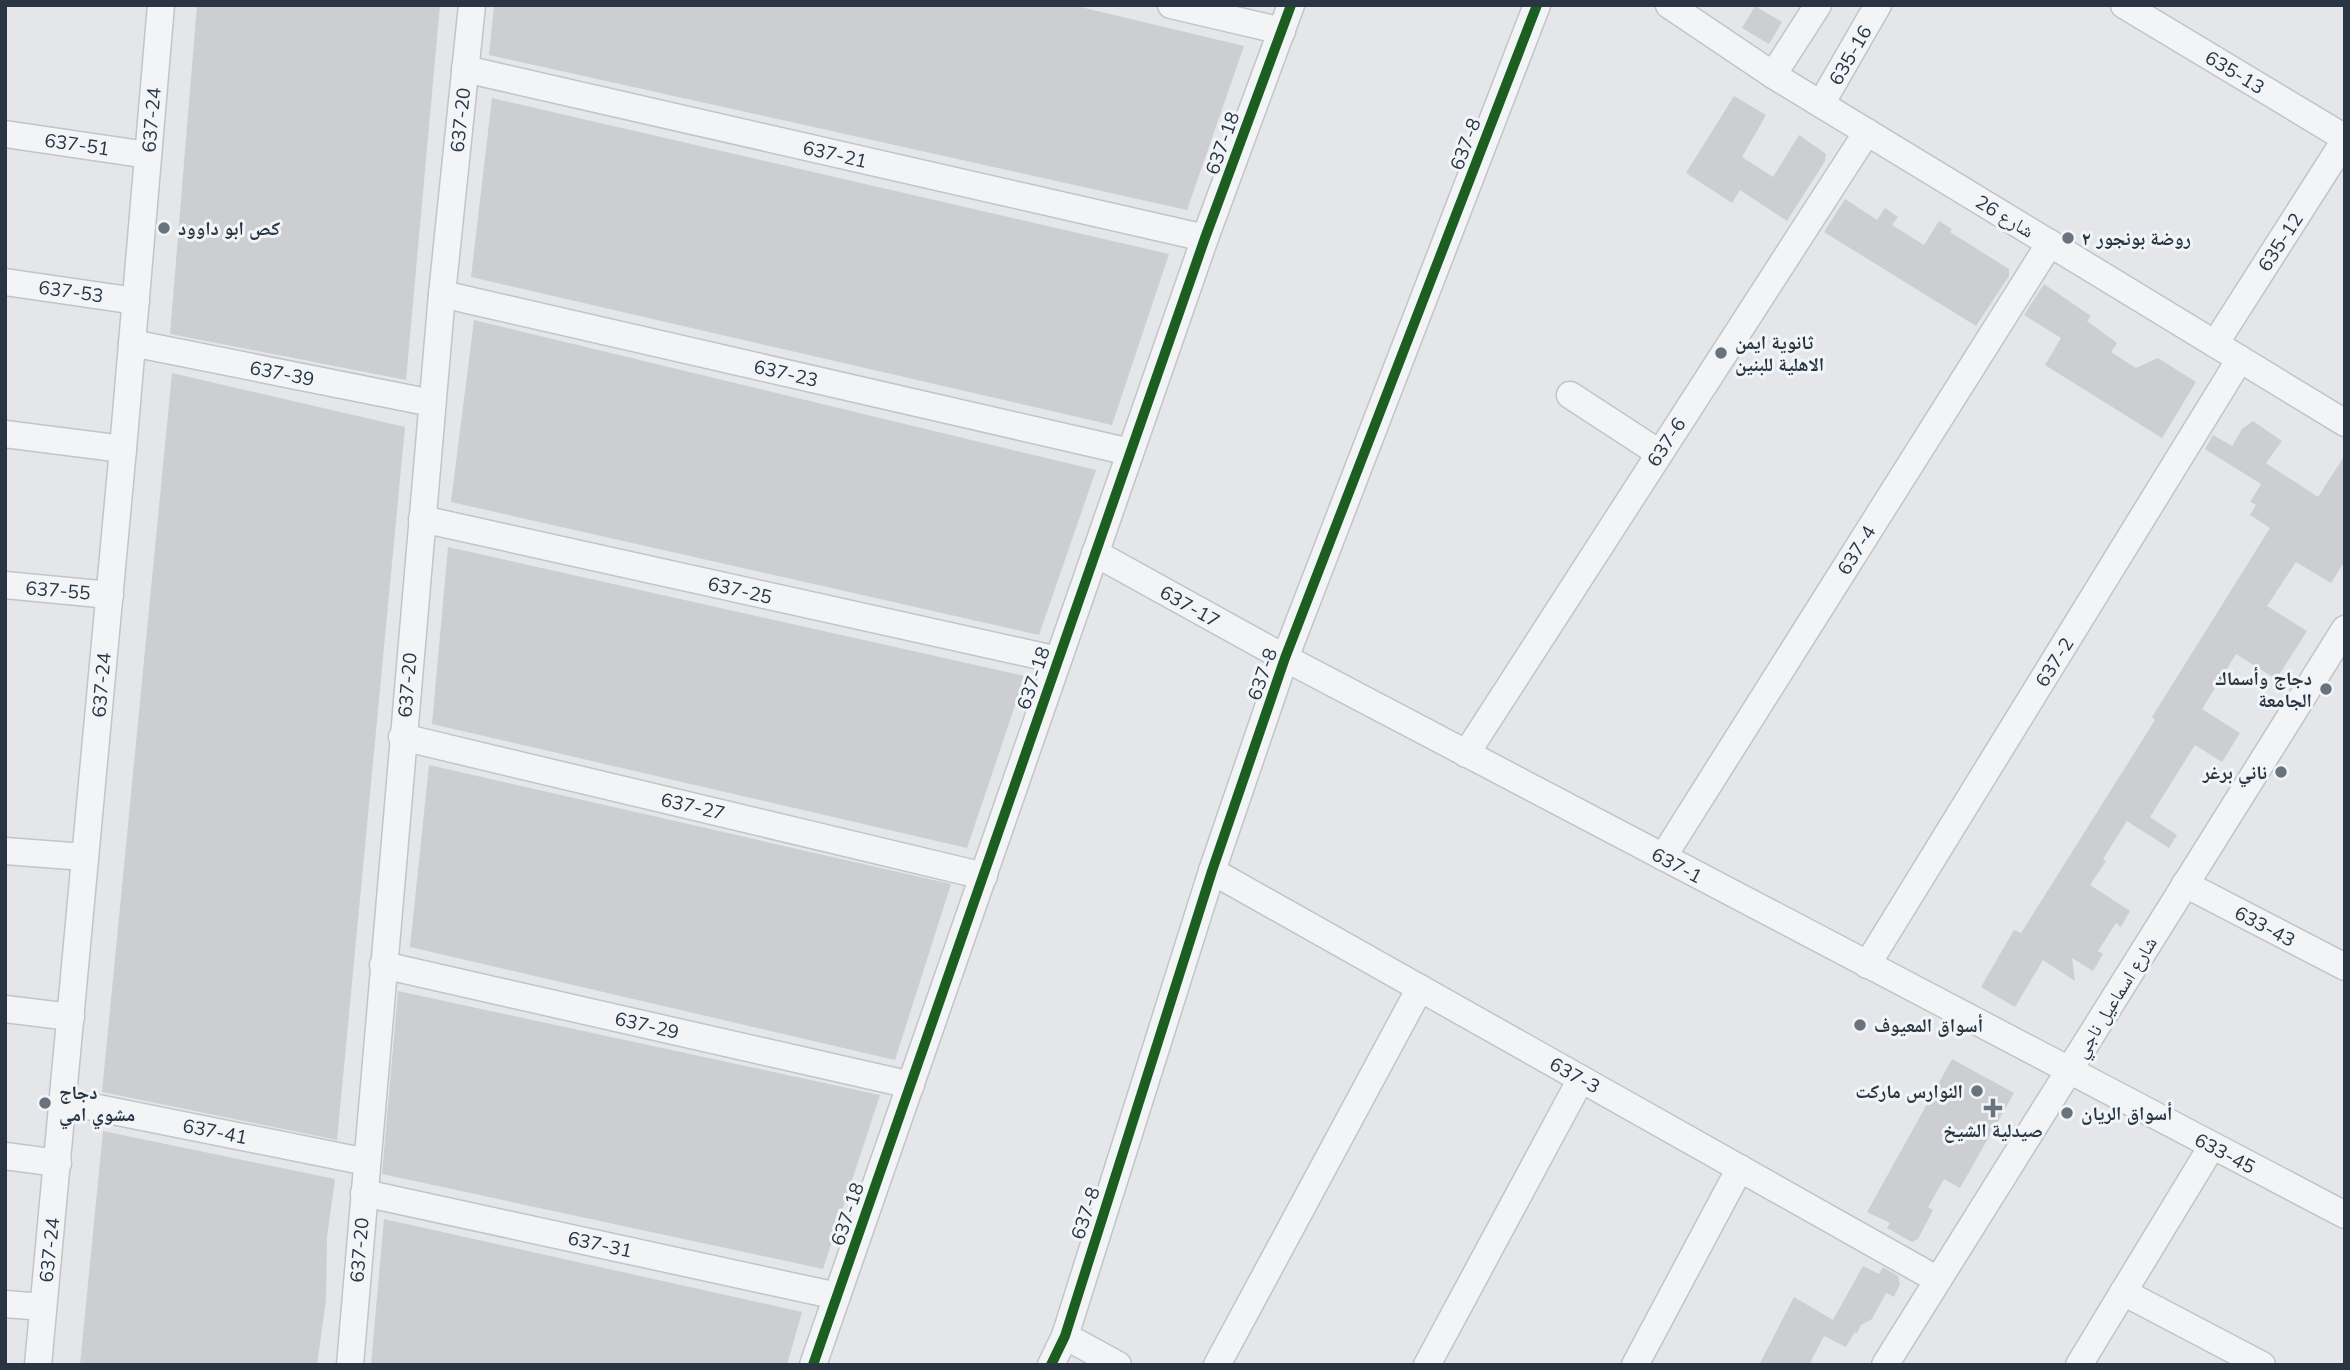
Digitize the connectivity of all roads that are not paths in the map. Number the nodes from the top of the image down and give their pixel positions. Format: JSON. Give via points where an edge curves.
{"nodes":[{"id":1,"x":155,"y":5,"type":"edge"},
{"id":2,"x":472,"y":5,"type":"edge"},
{"id":3,"x":1171,"y":5,"type":"edge"},
{"id":4,"x":1291,"y":5,"type":"edge"},
{"id":5,"x":1538,"y":5,"type":"edge"},
{"id":6,"x":1669,"y":5,"type":"edge"},
{"id":7,"x":1818,"y":5,"type":"edge"},
{"id":8,"x":1878,"y":5,"type":"edge"},
{"id":9,"x":2124,"y":5,"type":"edge"},
{"id":10,"x":160,"y":6,"type":"edge"},
{"id":11,"x":2158,"y":14,"type":"edge"},
{"id":12,"x":1282,"y":31,"type":"junction"},
{"id":13,"x":465,"y":69,"type":"junction"},
{"id":14,"x":1773,"y":75,"type":"junction"},
{"id":15,"x":1821,"y":104,"type":"junction"},
{"id":16,"x":1867,"y":132,"type":"junction"},
{"id":17,"x":5,"y":134,"type":"edge"},
{"id":18,"x":2345,"y":139,"type":"edge"},
{"id":19,"x":148,"y":155,"type":"junction"},
{"id":20,"x":1205,"y":238,"type":"junction"},
{"id":21,"x":2050,"y":243,"type":"junction"},
{"id":22,"x":5,"y":282,"type":"edge"},
{"id":23,"x":442,"y":293,"type":"junction"},
{"id":24,"x":136,"y":300,"type":"junction"},
{"id":25,"x":132,"y":343,"type":"junction"},
{"id":26,"x":2215,"y":344,"type":"junction"},
{"id":27,"x":2241,"y":359,"type":"junction"},
{"id":28,"x":1570,"y":395,"type":"dead end"},
{"id":29,"x":432,"y":403,"type":"junction"},
{"id":30,"x":2345,"y":423,"type":"edge"},
{"id":31,"x":5,"y":434,"type":"edge"},
{"id":32,"x":123,"y":449,"type":"junction"},
{"id":33,"x":1130,"y":452,"type":"junction"},
{"id":34,"x":1659,"y":453,"type":"junction"},
{"id":35,"x":422,"y":519,"type":"junction"},
{"id":36,"x":1095,"y":553,"type":"junction"},
{"id":37,"x":5,"y":585,"type":"edge"},
{"id":38,"x":110,"y":595,"type":"junction"},
{"id":39,"x":2345,"y":629,"type":"edge"},
{"id":40,"x":1285,"y":658,"type":"junction"},
{"id":41,"x":1058,"y":660,"type":"junction"},
{"id":42,"x":402,"y":737,"type":"junction"},
{"id":43,"x":1466,"y":754,"type":"junction"},
{"id":44,"x":5,"y":851,"type":"edge"},
{"id":45,"x":85,"y":857,"type":"junction"},
{"id":46,"x":1663,"y":857,"type":"junction"},
{"id":47,"x":1212,"y":871,"type":"junction"},
{"id":48,"x":984,"y":876,"type":"junction"},
{"id":49,"x":2185,"y":884,"type":"junction"},
{"id":50,"x":383,"y":965,"type":"junction"},
{"id":51,"x":1867,"y":965,"type":"junction"},
{"id":52,"x":2345,"y":967,"type":"edge"},
{"id":53,"x":1420,"y":988,"type":"junction"},
{"id":54,"x":5,"y":1009,"type":"edge"},
{"id":55,"x":71,"y":1017,"type":"junction"},
{"id":56,"x":2068,"y":1071,"type":"junction"},
{"id":57,"x":1581,"y":1079,"type":"junction"},
{"id":58,"x":911,"y":1085,"type":"junction"},
{"id":59,"x":63,"y":1101,"type":"junction"},
{"id":60,"x":2212,"y":1146,"type":"junction"},
{"id":61,"x":5,"y":1156,"type":"edge"},
{"id":62,"x":367,"y":1162,"type":"junction"},
{"id":63,"x":58,"y":1163,"type":"junction"},
{"id":64,"x":1740,"y":1168,"type":"junction"},
{"id":65,"x":364,"y":1193,"type":"junction"},
{"id":66,"x":2345,"y":1215,"type":"edge"},
{"id":67,"x":1938,"y":1280,"type":"junction"},
{"id":68,"x":2123,"y":1292,"type":"junction"},
{"id":69,"x":837,"y":1296,"type":"junction"},
{"id":70,"x":5,"y":1304,"type":"edge"},
{"id":71,"x":43,"y":1307,"type":"junction"},
{"id":72,"x":1065,"y":1336,"type":"junction"},
{"id":73,"x":38,"y":1365,"type":"edge"},
{"id":74,"x":350,"y":1365,"type":"edge"},
{"id":75,"x":813,"y":1365,"type":"edge"},
{"id":76,"x":1051,"y":1365,"type":"edge"},
{"id":77,"x":1118,"y":1365,"type":"edge"},
{"id":78,"x":1217,"y":1365,"type":"edge"},
{"id":79,"x":1427,"y":1365,"type":"edge"},
{"id":80,"x":1635,"y":1365,"type":"edge"},
{"id":81,"x":1885,"y":1365,"type":"edge"},
{"id":82,"x":2079,"y":1365,"type":"edge"},
{"id":83,"x":2262,"y":1365,"type":"edge"}],
"edges":[{"from":1,"to":10,"type":"street"},
{"from":2,"to":13,"type":"street","name":"637-20"},
{"from":3,"to":12,"type":"street"},
{"from":4,"to":12,"type":"street","name":"637-18"},
{"from":5,"to":40,"type":"street","name":"637-8"},
{"from":6,"to":14,"type":"street","name":"شارع 26"},
{"from":7,"to":14,"type":"street"},
{"from":8,"to":15,"type":"street","name":"635-16"},
{"from":9,"to":11,"type":"street","name":"635-13"},
{"from":10,"to":19,"type":"street","name":"637-24"},
{"from":11,"to":18,"type":"street","name":"635-13"},
{"from":12,"to":20,"type":"street","name":"637-18"},
{"from":13,"to":20,"type":"street","name":"637-21"},
{"from":13,"to":23,"type":"street","name":"637-20"},
{"from":14,"to":15,"type":"street","name":"شارع 26"},
{"from":15,"to":16,"type":"street","name":"شارع 26"},
{"from":16,"to":21,"type":"street","name":"شارع 26"},
{"from":16,"to":34,"type":"street","name":"637-6"},
{"from":17,"to":19,"type":"street","name":"637-51"},
{"from":18,"to":26,"type":"street","name":"635-12"},
{"from":19,"to":24,"type":"street","name":"637-24"},
{"from":20,"to":33,"type":"street","name":"637-18"},
{"from":21,"to":26,"type":"street","name":"شارع 26"},
{"from":21,"to":46,"type":"street","name":"637-4"},
{"from":22,"to":24,"type":"street","name":"637-53"},
{"from":23,"to":29,"type":"street","name":"637-20"},
{"from":23,"to":33,"type":"street","name":"637-23"},
{"from":24,"to":25,"type":"street","name":"637-24"},
{"from":25,"to":29,"type":"street","name":"637-39"},
{"from":25,"to":32,"type":"street","name":"637-24"},
{"from":26,"to":27,"type":"street","name":"شارع 26"},
{"from":27,"to":30,"type":"street","name":"شارع 26"},
{"from":27,"to":51,"type":"street","name":"637-2"},
{"from":28,"to":34,"type":"street"},
{"from":29,"to":35,"type":"street","name":"637-20"},
{"from":31,"to":32,"type":"street"},
{"from":32,"to":38,"type":"street","name":"637-24"},
{"from":33,"to":36,"type":"street","name":"637-18"},
{"from":34,"to":43,"type":"street","name":"637-6"},
{"from":35,"to":41,"type":"street","name":"637-25"},
{"from":35,"to":42,"type":"street","name":"637-20"},
{"from":36,"to":40,"type":"street","name":"637-17"},
{"from":36,"to":41,"type":"street","name":"637-18"},
{"from":37,"to":38,"type":"street","name":"637-55"},
{"from":38,"to":45,"type":"street","name":"637-24"},
{"from":39,"to":49,"type":"street","name":"شارع اسماعيل ناجي"},
{"from":40,"to":43,"type":"street","name":"637-1"},
{"from":40,"to":47,"type":"street","name":"637-8"},
{"from":41,"to":48,"type":"street","name":"637-18"},
{"from":42,"to":48,"type":"street","name":"637-27"},
{"from":42,"to":50,"type":"street","name":"637-20"},
{"from":43,"to":46,"type":"street","name":"637-1"},
{"from":44,"to":45,"type":"street"},
{"from":45,"to":55,"type":"street","name":"637-24"},
{"from":46,"to":51,"type":"street","name":"637-1"},
{"from":47,"to":53,"type":"street","name":"637-3"},
{"from":47,"to":72,"type":"street","name":"637-8"},
{"from":48,"to":58,"type":"street","name":"637-18"},
{"from":49,"to":52,"type":"street","name":"633-43"},
{"from":49,"to":56,"type":"street","name":"شارع اسماعيل ناجي"},
{"from":50,"to":58,"type":"street","name":"637-29"},
{"from":50,"to":62,"type":"street","name":"637-20"},
{"from":51,"to":56,"type":"street","name":"637-1"},
{"from":53,"to":57,"type":"street","name":"637-3"},
{"from":53,"to":78,"type":"street"},
{"from":54,"to":55,"type":"street"},
{"from":55,"to":59,"type":"street","name":"637-24"},
{"from":56,"to":60,"type":"street","name":"633-45"},
{"from":56,"to":67,"type":"street","name":"شارع اسماعيل ناجي"},
{"from":57,"to":64,"type":"street","name":"637-3"},
{"from":57,"to":79,"type":"street"},
{"from":58,"to":69,"type":"street","name":"637-18"},
{"from":59,"to":62,"type":"street","name":"637-41"},
{"from":59,"to":63,"type":"street","name":"637-24"},
{"from":60,"to":66,"type":"street","name":"633-45"},
{"from":60,"to":68,"type":"street"},
{"from":61,"to":63,"type":"street"},
{"from":62,"to":65,"type":"street","name":"637-20"},
{"from":63,"to":71,"type":"street","name":"637-24"},
{"from":64,"to":67,"type":"street","name":"637-3"},
{"from":64,"to":80,"type":"street"},
{"from":65,"to":69,"type":"street","name":"637-31"},
{"from":65,"to":74,"type":"street","name":"637-20"},
{"from":67,"to":81,"type":"street","name":"شارع اسماعيل ناجي"},
{"from":68,"to":82,"type":"street"},
{"from":68,"to":83,"type":"street"},
{"from":69,"to":75,"type":"street","name":"637-18"},
{"from":70,"to":71,"type":"street"},
{"from":71,"to":73,"type":"street","name":"637-24"},
{"from":72,"to":76,"type":"street","name":"637-8"},
{"from":72,"to":77,"type":"street"}]}
